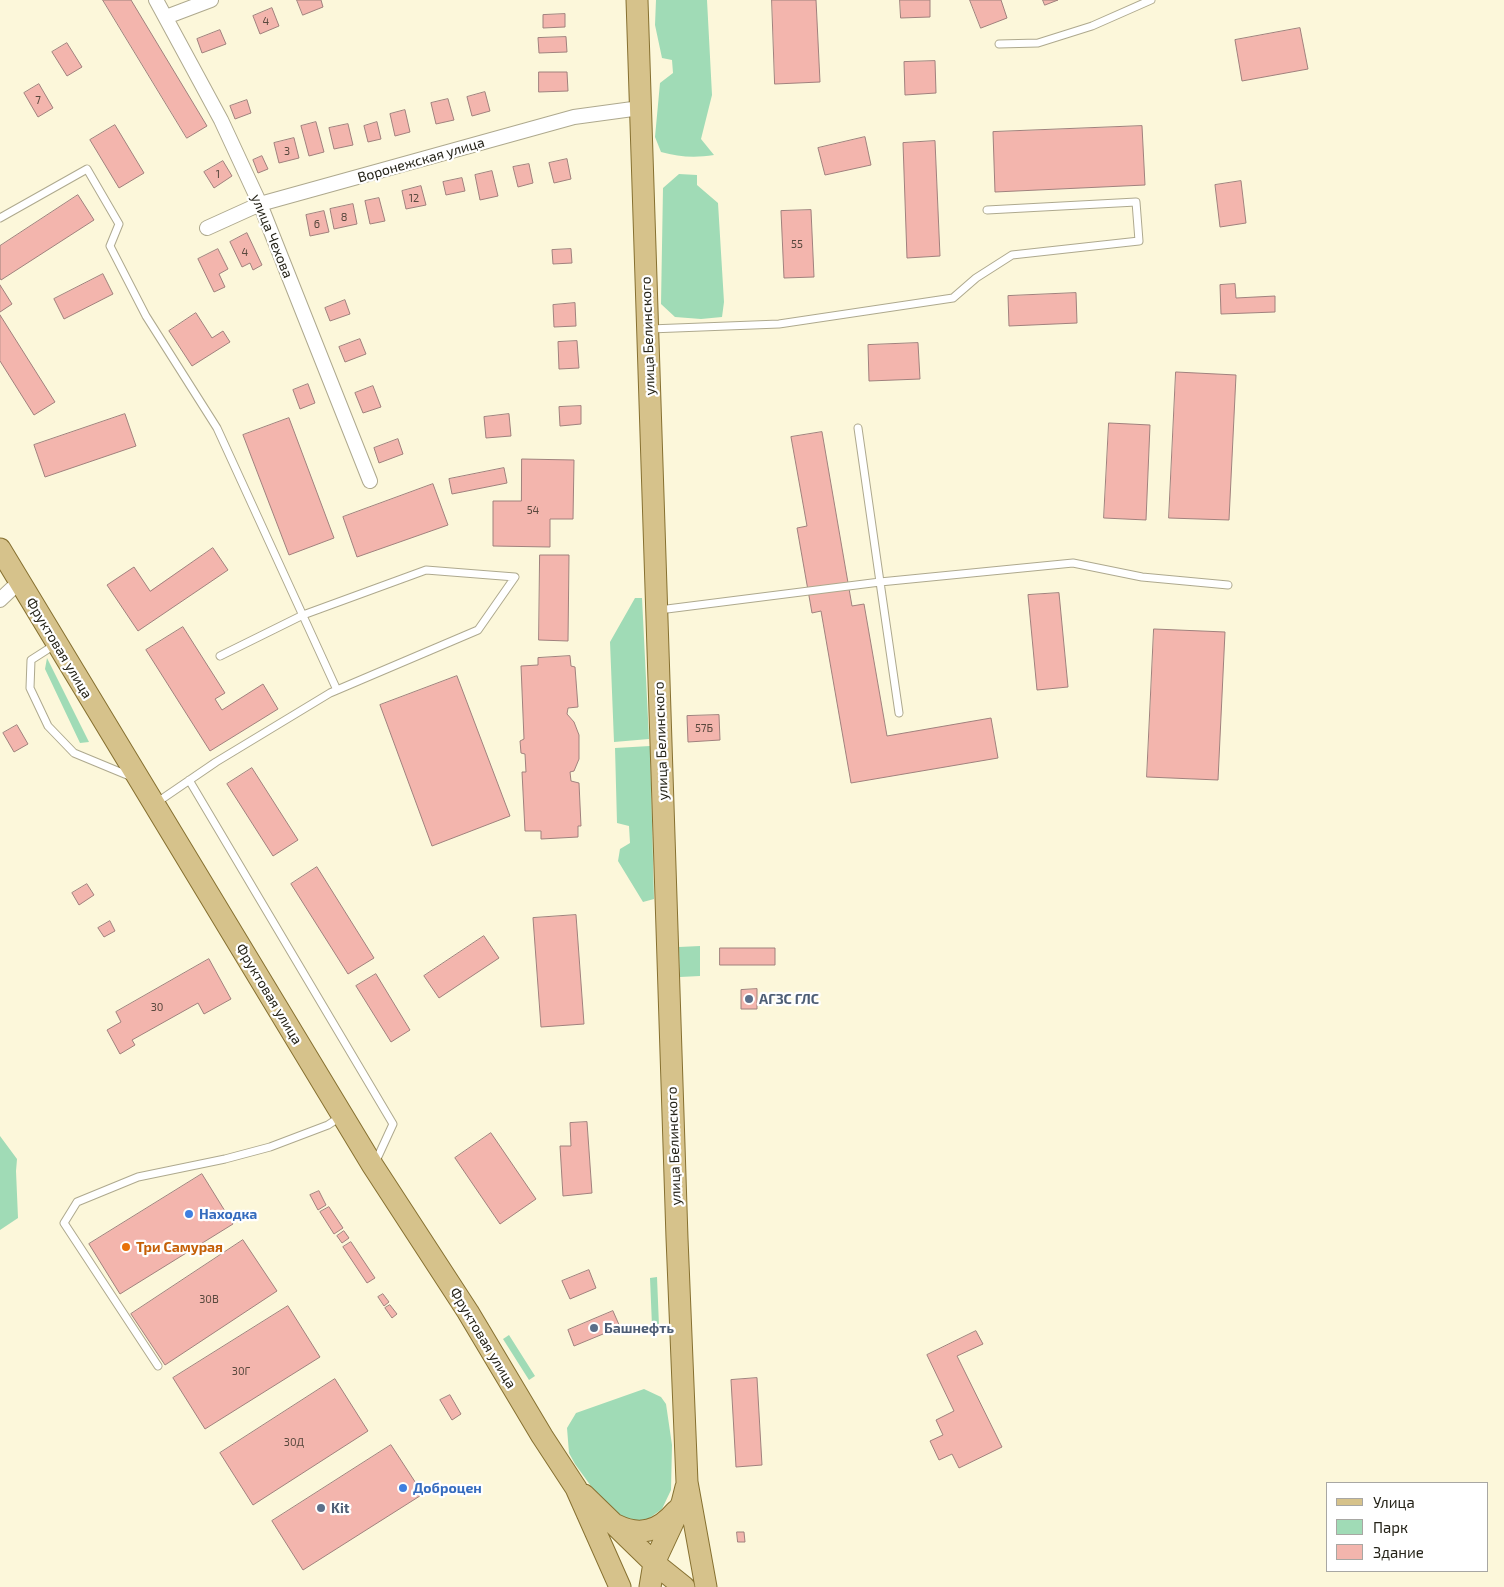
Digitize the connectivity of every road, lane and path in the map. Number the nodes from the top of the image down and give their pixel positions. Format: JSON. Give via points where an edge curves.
{"nodes":[{"id":1,"x":156,"y":0,"type":"edge"},
{"id":2,"x":211,"y":0,"type":"edge"},
{"id":3,"x":637,"y":0,"type":"edge"},
{"id":4,"x":1151,"y":0,"type":"edge"},
{"id":5,"x":166,"y":17,"type":"junction"},
{"id":6,"x":999,"y":44,"type":"dead end"},
{"id":7,"x":640,"y":108,"type":"junction"},
{"id":8,"x":260,"y":204,"type":"junction"},
{"id":9,"x":988,"y":210,"type":"dead end"},
{"id":10,"x":0,"y":218,"type":"edge"},
{"id":11,"x":207,"y":228,"type":"dead end"},
{"id":12,"x":648,"y":330,"type":"junction"},
{"id":13,"x":858,"y":428,"type":"dead end"},
{"id":14,"x":370,"y":482,"type":"dead end"},
{"id":15,"x":0,"y":549,"type":"edge"},
{"id":16,"x":19,"y":582,"type":"junction"},
{"id":17,"x":880,"y":582,"type":"junction"},
{"id":18,"x":1228,"y":585,"type":"dead end"},
{"id":19,"x":0,"y":600,"type":"edge"},
{"id":20,"x":656,"y":611,"type":"junction"},
{"id":21,"x":303,"y":615,"type":"junction"},
{"id":22,"x":56,"y":644,"type":"junction"},
{"id":23,"x":220,"y":656,"type":"dead end"},
{"id":24,"x":337,"y":690,"type":"junction"},
{"id":25,"x":899,"y":713,"type":"dead end"},
{"id":26,"x":138,"y":780,"type":"junction"},
{"id":27,"x":189,"y":780,"type":"junction"},
{"id":28,"x":154,"y":805,"type":"junction"},
{"id":29,"x":342,"y":1115,"type":"junction"},
{"id":30,"x":373,"y":1166,"type":"junction"},
{"id":31,"x":158,"y":1366,"type":"dead end"},
{"id":32,"x":687,"y":1482,"type":"junction"},
{"id":33,"x":576,"y":1488,"type":"junction"},
{"id":34,"x":682,"y":1503,"type":"junction"},
{"id":35,"x":616,"y":1525,"type":"junction"},
{"id":36,"x":654,"y":1563,"type":"junction"},
{"id":37,"x":620,"y":1587,"type":"edge"},
{"id":38,"x":650,"y":1587,"type":"edge"},
{"id":39,"x":684,"y":1587,"type":"edge"},
{"id":40,"x":706,"y":1587,"type":"edge"}],
"edges":[{"from":1,"to":5,"type":"street","name":"улица Чехова"},
{"from":2,"to":5,"type":"street"},
{"from":3,"to":7,"type":"main road","name":"улица Белинского"},
{"from":4,"to":6,"type":"lane","via":[[1092,26],[1038,43]]},
{"from":5,"to":8,"type":"street","name":"улица Чехова","via":[[221,120]]},
{"from":7,"to":8,"type":"street","name":"Воронежская улица","via":[[574,117]]},
{"from":7,"to":12,"type":"main road","name":"улица Белинского"},
{"from":8,"to":11,"type":"street","name":"Воронежская улица"},
{"from":8,"to":14,"type":"street","name":"улица Чехова"},
{"from":9,"to":12,"type":"lane","via":[[1136,202],[1139,241],[1012,255],[976,278],[953,298],[779,324]]},
{"from":10,"to":21,"type":"lane","via":[[87,169],[119,224],[110,246],[146,316],[218,428]]},
{"from":12,"to":20,"type":"main road","name":"улица Белинского"},
{"from":13,"to":17,"type":"lane"},
{"from":15,"to":16,"type":"main road","name":"Фруктовая улица"},
{"from":16,"to":19,"type":"street"},
{"from":16,"to":22,"type":"main road","name":"Фруктовая улица"},
{"from":17,"to":18,"type":"lane","via":[[1073,563],[1142,577]]},
{"from":17,"to":20,"type":"lane"},
{"from":17,"to":25,"type":"lane"},
{"from":20,"to":32,"type":"main road","name":"улица Белинского"},
{"from":21,"to":23,"type":"lane"},
{"from":21,"to":24,"type":"lane"},
{"from":21,"to":24,"type":"lane","via":[[426,570],[515,577],[478,630]]},
{"from":22,"to":26,"type":"main road","name":"Фруктовая улица"},
{"from":22,"to":26,"type":"lane","via":[[32,660],[30,688],[48,726],[74,753]]},
{"from":24,"to":27,"type":"lane"},
{"from":26,"to":28,"type":"main road","name":"Фруктовая улица"},
{"from":27,"to":28,"type":"lane"},
{"from":27,"to":30,"type":"lane","via":[[393,1124]]},
{"from":28,"to":29,"type":"main road","name":"Фруктовая улица"},
{"from":29,"to":30,"type":"main road","name":"Фруктовая улица"},
{"from":29,"to":31,"type":"lane","via":[[328,1125],[270,1147],[138,1177],[77,1202],[64,1223]]},
{"from":30,"to":33,"type":"main road","name":"Фруктовая улица","via":[[468,1312]]},
{"from":32,"to":34,"type":"main road","name":"улица Белинского"},
{"from":32,"to":40,"type":"main road","name":"улица Белинского"},
{"from":33,"to":35,"type":"main road"},
{"from":33,"to":37,"type":"main road"},
{"from":34,"to":35,"type":"main road","via":[[667,1522],[657,1528],[634,1532]]},
{"from":34,"to":36,"type":"main road","name":"улица Белинского"},
{"from":35,"to":36,"type":"main road"},
{"from":36,"to":38,"type":"main road","name":"улица Белинского"},
{"from":36,"to":39,"type":"main road"}]}
